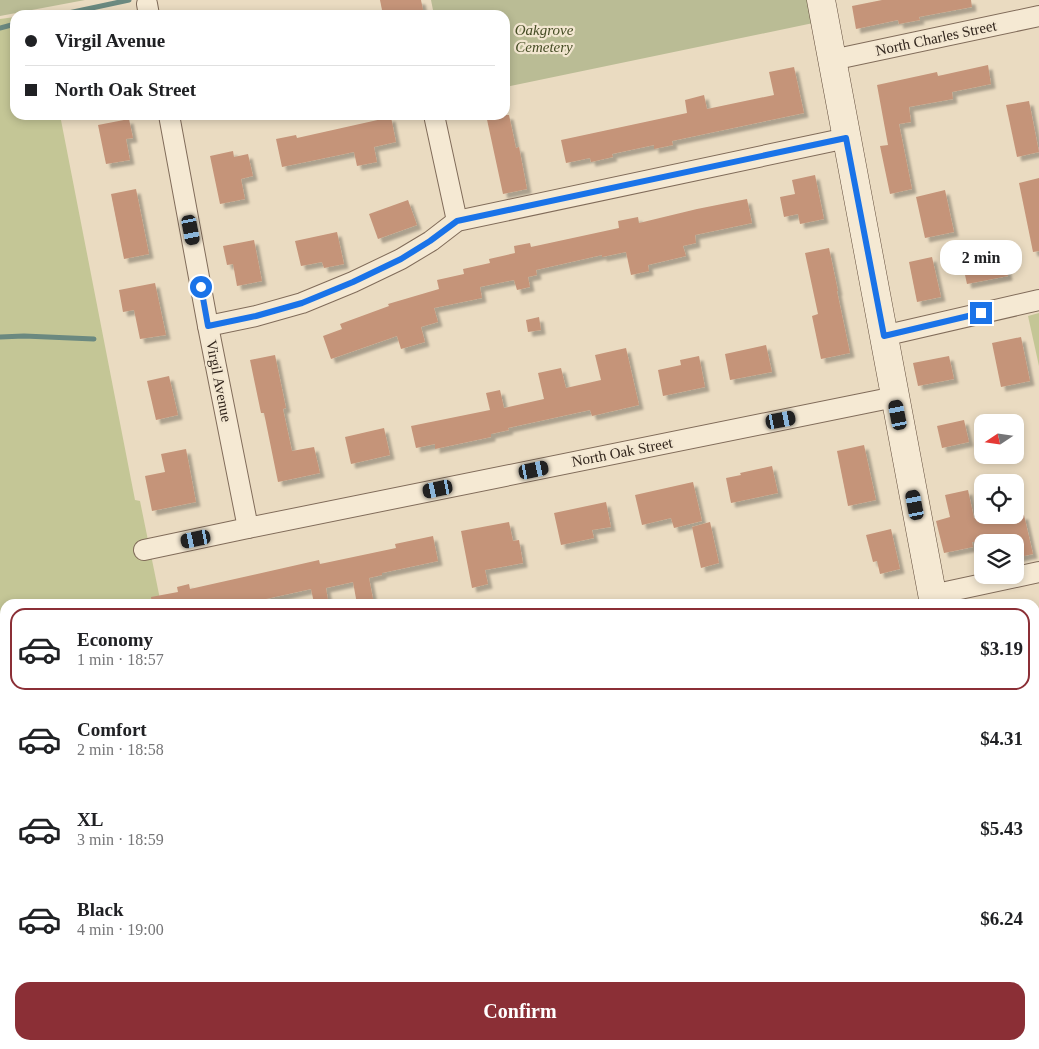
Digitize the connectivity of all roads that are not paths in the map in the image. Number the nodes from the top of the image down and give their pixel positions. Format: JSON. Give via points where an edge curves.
{"nodes":[{"id":1,"x":821,"y":0,"type":"edge"},
{"id":2,"x":1037,"y":14,"type":"edge"},
{"id":3,"x":832,"y":60,"type":"junction"},
{"id":4,"x":170,"y":120,"type":"edge"},
{"id":5,"x":435,"y":120,"type":"edge"},
{"id":6,"x":846,"y":138,"type":"junction"},
{"id":7,"x":457,"y":221,"type":"junction"},
{"id":8,"x":1039,"y":300,"type":"edge"},
{"id":9,"x":208,"y":326,"type":"junction"},
{"id":10,"x":884,"y":336,"type":"junction"},
{"id":11,"x":895,"y":397,"type":"junction"},
{"id":12,"x":248,"y":528,"type":"junction"},
{"id":13,"x":144,"y":550,"type":"dead end"},
{"id":14,"x":1039,"y":572,"type":"edge"},
{"id":15,"x":933,"y":599,"type":"edge"}],
"edges":[{"from":1,"to":3,"type":"street"},
{"from":2,"to":3,"type":"street","name":"North Charles Street"},
{"from":3,"to":6,"type":"street"},
{"from":4,"to":9,"type":"street","name":"Virgil Avenue"},
{"from":5,"to":7,"type":"street"},
{"from":6,"to":7,"type":"street"},
{"from":6,"to":10,"type":"street"},
{"from":7,"to":9,"type":"street","via":[[401,259],[353,282],[302,303]]},
{"from":8,"to":10,"type":"street"},
{"from":9,"to":12,"type":"street","name":"Virgil Avenue"},
{"from":10,"to":11,"type":"street"},
{"from":11,"to":12,"type":"street","name":"North Oak Street"},
{"from":11,"to":15,"type":"street"},
{"from":12,"to":13,"type":"street","name":"North Oak Street"},
{"from":14,"to":15,"type":"street"}]}
